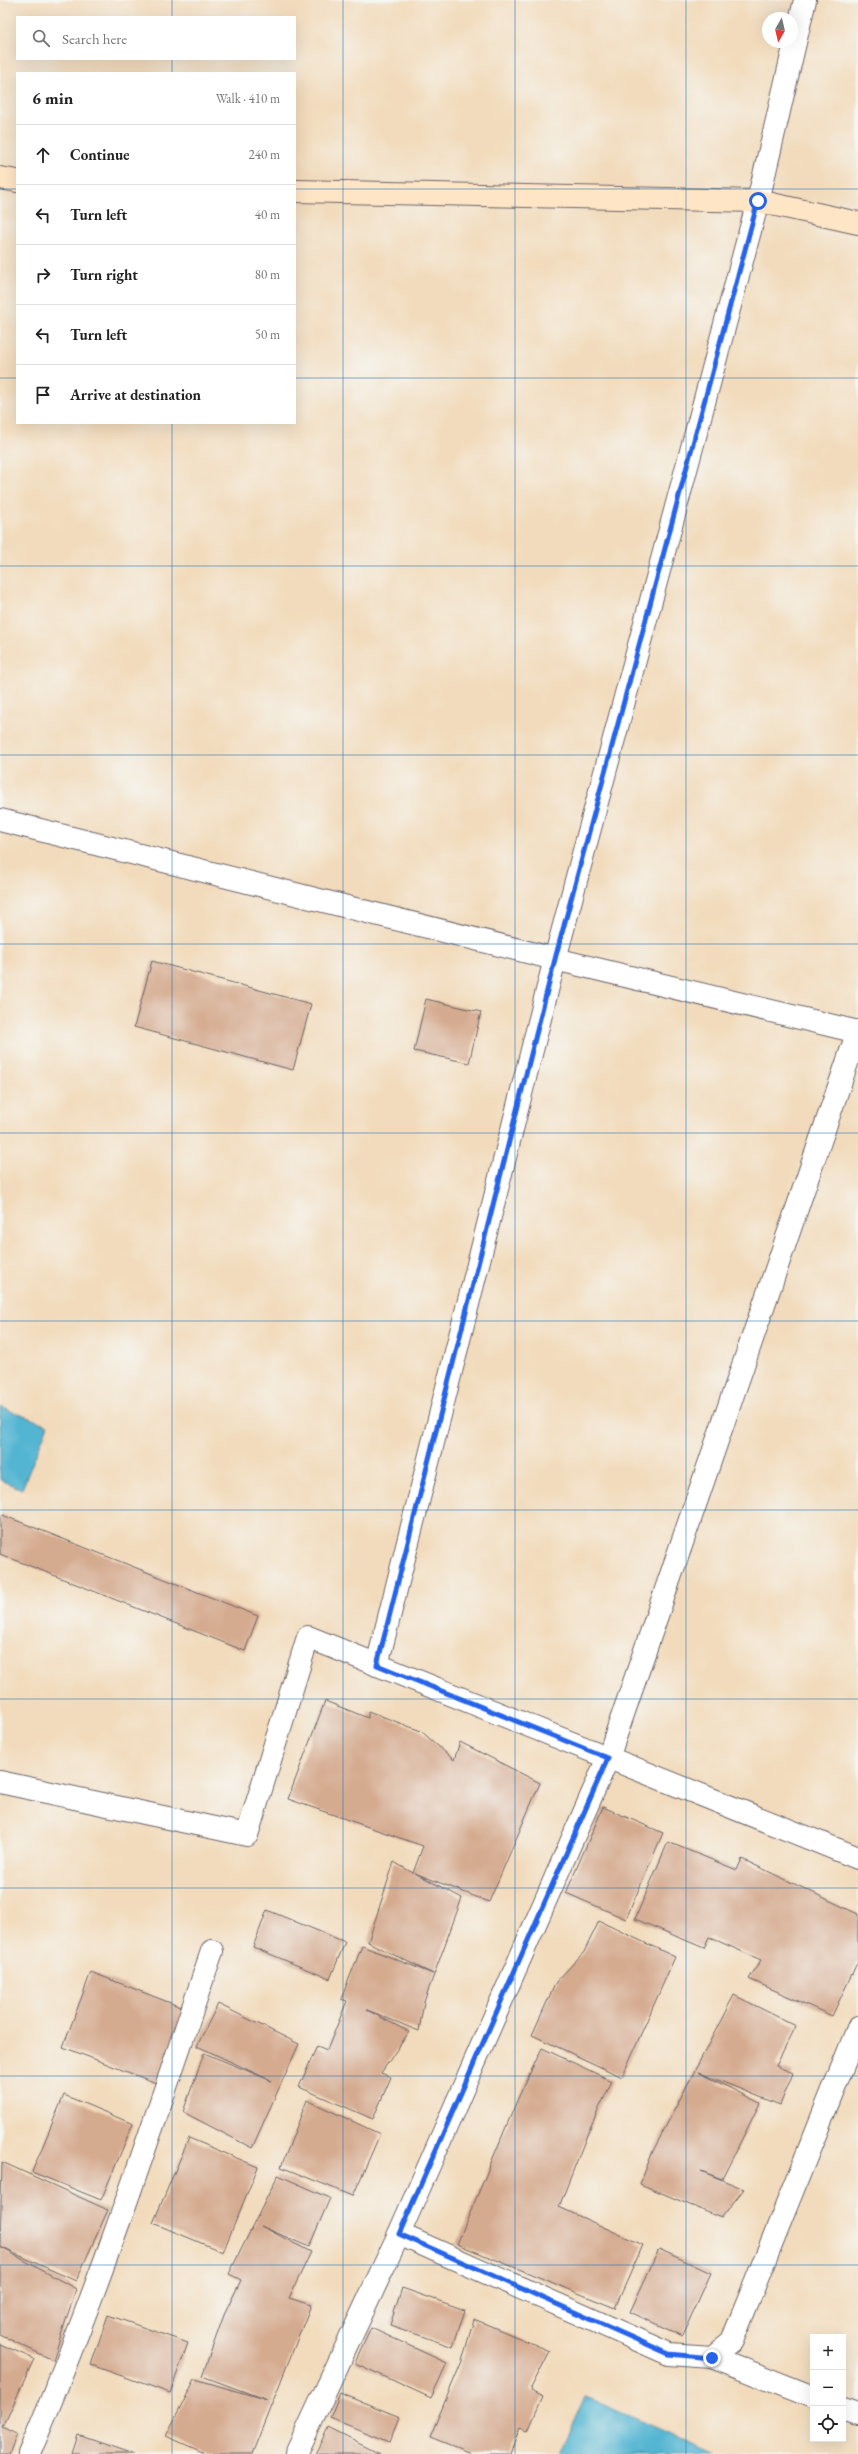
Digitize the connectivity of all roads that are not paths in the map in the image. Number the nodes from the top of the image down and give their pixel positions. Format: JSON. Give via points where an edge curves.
{"nodes":[{"id":1,"x":805,"y":0,"type":"edge"},
{"id":2,"x":0,"y":178,"type":"edge"},
{"id":3,"x":16,"y":181,"type":"edge"},
{"id":4,"x":296,"y":191,"type":"edge"},
{"id":5,"x":758,"y":201,"type":"junction"},
{"id":6,"x":858,"y":223,"type":"edge"},
{"id":7,"x":0,"y":820,"type":"edge"},
{"id":8,"x":555,"y":959,"type":"junction"},
{"id":9,"x":858,"y":1032,"type":"edge"},
{"id":10,"x":377,"y":1665,"type":"junction"},
{"id":11,"x":608,"y":1758,"type":"junction"},
{"id":12,"x":0,"y":1782,"type":"edge"},
{"id":13,"x":858,"y":1858,"type":"edge"},
{"id":14,"x":212,"y":1951,"type":"dead end"},
{"id":15,"x":858,"y":2028,"type":"edge"},
{"id":16,"x":399,"y":2234,"type":"junction"},
{"id":17,"x":712,"y":2358,"type":"junction"},
{"id":18,"x":810,"y":2396,"type":"edge"},
{"id":19,"x":846,"y":2410,"type":"edge"},
{"id":20,"x":858,"y":2414,"type":"edge"},
{"id":21,"x":29,"y":2454,"type":"edge"},
{"id":22,"x":296,"y":2454,"type":"edge"}],
"edges":[{"from":1,"to":5,"type":"street"},
{"from":2,"to":3,"type":"street"},
{"from":4,"to":5,"type":"street"},
{"from":5,"to":6,"type":"street"},
{"from":5,"to":8,"type":"street"},
{"from":7,"to":8,"type":"street"},
{"from":8,"to":9,"type":"street"},
{"from":8,"to":10,"type":"street"},
{"from":9,"to":11,"type":"street"},
{"from":10,"to":11,"type":"street"},
{"from":10,"to":12,"type":"street","via":[[308,1637],[247,1836]]},
{"from":11,"to":13,"type":"street"},
{"from":11,"to":16,"type":"street"},
{"from":14,"to":21,"type":"street","via":[[135,2180],[64,2372]]},
{"from":15,"to":17,"type":"street","via":[[732,2342]]},
{"from":16,"to":17,"type":"street","via":[[669,2354]]},
{"from":16,"to":22,"type":"street"},
{"from":17,"to":18,"type":"street"},
{"from":19,"to":20,"type":"street"}]}
